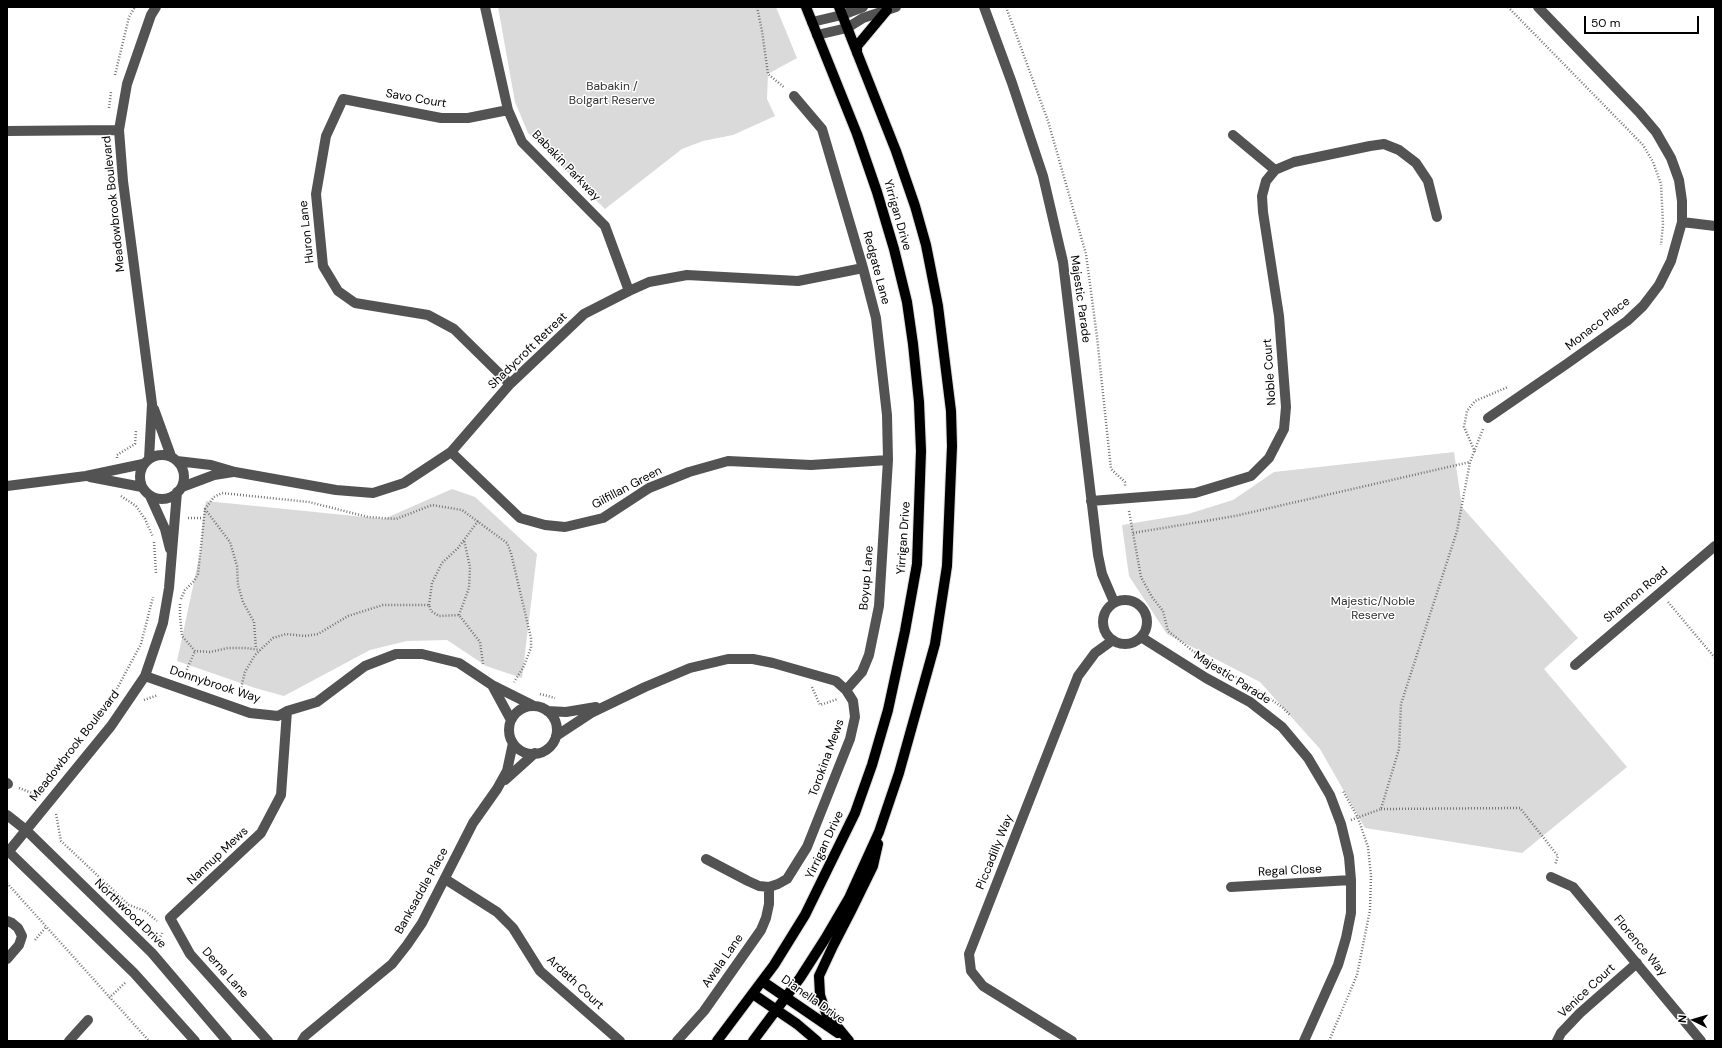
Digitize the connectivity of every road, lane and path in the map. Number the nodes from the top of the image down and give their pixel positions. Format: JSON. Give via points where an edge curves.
{"nodes":[{"id":1,"x":135,"y":7,"type":"edge"},
{"id":2,"x":156,"y":7,"type":"edge"},
{"id":3,"x":485,"y":7,"type":"edge"},
{"id":4,"x":757,"y":7,"type":"edge"},
{"id":5,"x":806,"y":7,"type":"edge"},
{"id":6,"x":863,"y":7,"type":"edge"},
{"id":7,"x":984,"y":7,"type":"edge"},
{"id":8,"x":1508,"y":7,"type":"edge"},
{"id":9,"x":1538,"y":7,"type":"edge"},
{"id":10,"x":891,"y":8,"type":"edge"},
{"id":11,"x":841,"y":11,"type":"edge"},
{"id":12,"x":812,"y":22,"type":"junction"},
{"id":13,"x":847,"y":28,"type":"junction"},
{"id":14,"x":817,"y":35,"type":"junction"},
{"id":15,"x":857,"y":53,"type":"junction"},
{"id":16,"x":114,"y":81,"type":"dead end"},
{"id":17,"x":112,"y":88,"type":"dead end"},
{"id":18,"x":794,"y":96,"type":"joint"},
{"id":19,"x":343,"y":99,"type":"joint"},
{"id":20,"x":508,"y":110,"type":"junction"},
{"id":21,"x":108,"y":130,"type":"junction"},
{"id":22,"x":119,"y":130,"type":"junction"},
{"id":23,"x":7,"y":131,"type":"edge"},
{"id":24,"x":1233,"y":135,"type":"dead end"},
{"id":25,"x":1275,"y":170,"type":"junction"},
{"id":26,"x":1437,"y":217,"type":"dead end"},
{"id":27,"x":1682,"y":222,"type":"junction"},
{"id":28,"x":1715,"y":226,"type":"edge"},
{"id":29,"x":1661,"y":247,"type":"dead end"},
{"id":30,"x":863,"y":268,"type":"junction"},
{"id":31,"x":629,"y":291,"type":"junction"},
{"id":32,"x":1622,"y":307,"type":"dead end"},
{"id":33,"x":1611,"y":315,"type":"dead end"},
{"id":34,"x":510,"y":384,"type":"junction"},
{"id":35,"x":1510,"y":386,"type":"dead end"},
{"id":36,"x":152,"y":404,"type":"junction"},
{"id":37,"x":1488,"y":418,"type":"joint"},
{"id":38,"x":137,"y":424,"type":"dead end"},
{"id":39,"x":451,"y":452,"type":"junction"},
{"id":40,"x":1475,"y":452,"type":"junction"},
{"id":41,"x":174,"y":458,"type":"junction"},
{"id":42,"x":888,"y":460,"type":"junction"},
{"id":43,"x":146,"y":461,"type":"junction"},
{"id":44,"x":1470,"y":462,"type":"junction"},
{"id":45,"x":118,"y":470,"type":"junction"},
{"id":46,"x":235,"y":472,"type":"junction"},
{"id":47,"x":86,"y":476,"type":"junction"},
{"id":48,"x":120,"y":483,"type":"junction"},
{"id":49,"x":7,"y":486,"type":"edge"},
{"id":50,"x":142,"y":487,"type":"junction"},
{"id":51,"x":179,"y":490,"type":"junction"},
{"id":52,"x":150,"y":496,"type":"junction"},
{"id":53,"x":1127,"y":498,"type":"junction"},
{"id":54,"x":1091,"y":501,"type":"junction"},
{"id":55,"x":205,"y":509,"type":"junction"},
{"id":56,"x":478,"y":521,"type":"junction"},
{"id":57,"x":1133,"y":533,"type":"junction"},
{"id":58,"x":464,"y":540,"type":"junction"},
{"id":59,"x":1715,"y":546,"type":"edge"},
{"id":60,"x":172,"y":558,"type":"junction"},
{"id":61,"x":156,"y":577,"type":"dead end"},
{"id":62,"x":154,"y":592,"type":"dead end"},
{"id":63,"x":1660,"y":593,"type":"junction"},
{"id":64,"x":1114,"y":602,"type":"junction"},
{"id":65,"x":429,"y":605,"type":"junction"},
{"id":66,"x":459,"y":615,"type":"junction"},
{"id":67,"x":1141,"y":637,"type":"junction"},
{"id":68,"x":1113,"y":640,"type":"junction"},
{"id":69,"x":256,"y":649,"type":"junction"},
{"id":70,"x":260,"y":650,"type":"junction"},
{"id":71,"x":1715,"y":658,"type":"edge"},
{"id":72,"x":1575,"y":665,"type":"dead end"},
{"id":73,"x":488,"y":667,"type":"dead end"},
{"id":74,"x":145,"y":676,"type":"junction"},
{"id":75,"x":507,"y":679,"type":"dead end"},
{"id":76,"x":514,"y":682,"type":"junction"},
{"id":77,"x":492,"y":685,"type":"junction"},
{"id":78,"x":519,"y":685,"type":"dead end"},
{"id":79,"x":811,"y":685,"type":"dead end"},
{"id":80,"x":848,"y":693,"type":"junction"},
{"id":81,"x":537,"y":694,"type":"dead end"},
{"id":82,"x":560,"y":699,"type":"dead end"},
{"id":83,"x":534,"y":706,"type":"junction"},
{"id":84,"x":602,"y":707,"type":"junction"},
{"id":85,"x":235,"y":708,"type":"junction"},
{"id":86,"x":287,"y":711,"type":"junction"},
{"id":87,"x":548,"y":711,"type":"junction"},
{"id":88,"x":511,"y":720,"type":"junction"},
{"id":89,"x":1293,"y":720,"type":"dead end"},
{"id":90,"x":92,"y":727,"type":"dead end"},
{"id":91,"x":556,"y":736,"type":"junction"},
{"id":92,"x":513,"y":743,"type":"junction"},
{"id":93,"x":535,"y":754,"type":"junction"},
{"id":94,"x":1341,"y":787,"type":"dead end"},
{"id":95,"x":497,"y":789,"type":"junction"},
{"id":96,"x":43,"y":793,"type":"dead end"},
{"id":97,"x":39,"y":799,"type":"dead end"},
{"id":98,"x":1381,"y":809,"type":"junction"},
{"id":99,"x":56,"y":814,"type":"dead end"},
{"id":100,"x":7,"y":815,"type":"edge"},
{"id":101,"x":1358,"y":818,"type":"junction"},
{"id":102,"x":1342,"y":824,"type":"junction"},
{"id":103,"x":26,"y":830,"type":"junction"},
{"id":104,"x":879,"y":832,"type":"junction"},
{"id":105,"x":8,"y":850,"type":"edge"},
{"id":106,"x":706,"y":859,"type":"dead end"},
{"id":107,"x":1551,"y":878,"type":"joint"},
{"id":108,"x":445,"y":879,"type":"junction"},
{"id":109,"x":1351,"y":880,"type":"junction"},
{"id":110,"x":7,"y":883,"type":"edge"},
{"id":111,"x":769,"y":887,"type":"junction"},
{"id":112,"x":1231,"y":887,"type":"dead end"},
{"id":113,"x":170,"y":918,"type":"joint"},
{"id":114,"x":7,"y":921,"type":"edge"},
{"id":115,"x":160,"y":923,"type":"dead end"},
{"id":116,"x":7,"y":959,"type":"edge"},
{"id":117,"x":1637,"y":963,"type":"junction"},
{"id":118,"x":762,"y":981,"type":"junction"},
{"id":119,"x":753,"y":994,"type":"junction"},
{"id":120,"x":786,"y":997,"type":"junction"},
{"id":121,"x":777,"y":1010,"type":"junction"},
{"id":122,"x":88,"y":1020,"type":"dead end"},
{"id":123,"x":69,"y":1041,"type":"edge"},
{"id":124,"x":149,"y":1041,"type":"edge"},
{"id":125,"x":195,"y":1041,"type":"edge"},
{"id":126,"x":227,"y":1041,"type":"edge"},
{"id":127,"x":268,"y":1041,"type":"edge"},
{"id":128,"x":302,"y":1041,"type":"edge"},
{"id":129,"x":620,"y":1041,"type":"edge"},
{"id":130,"x":677,"y":1041,"type":"edge"},
{"id":131,"x":718,"y":1041,"type":"edge"},
{"id":132,"x":753,"y":1041,"type":"edge"},
{"id":133,"x":817,"y":1041,"type":"edge"},
{"id":134,"x":849,"y":1041,"type":"edge"},
{"id":135,"x":1072,"y":1041,"type":"edge"},
{"id":136,"x":1304,"y":1041,"type":"edge"},
{"id":137,"x":1558,"y":1041,"type":"edge"},
{"id":138,"x":1701,"y":1041,"type":"edge"}],
"edges":[{"from":1,"to":16,"type":"path","via":[[129,17]]},
{"from":2,"to":22,"type":"street","name":"Meadowbrook Boulevard","via":[[127,84]]},
{"from":3,"to":20,"type":"street","name":"Babakin Parkway"},
{"from":4,"to":18,"type":"path","via":[[768,74]]},
{"from":5,"to":12,"type":"main road","name":"Yirrigan Drive"},
{"from":6,"to":11,"type":"street"},
{"from":7,"to":54,"type":"street","name":"Majestic Parade","via":[[1044,176],[1063,262]]},
{"from":8,"to":29,"type":"path","via":[[1643,145],[1661,184],[1664,226]]},
{"from":9,"to":27,"type":"street","name":"Monaco Place","via":[[1656,132],[1671,158],[1679,180]]},
{"from":10,"to":13,"type":"street","via":[[863,18]]},
{"from":10,"to":15,"type":"main road","via":[[857,46]]},
{"from":11,"to":12,"type":"street"},
{"from":11,"to":13,"type":"main road","name":"Yirrigan Drive"},
{"from":12,"to":14,"type":"main road","name":"Yirrigan Drive"},
{"from":13,"to":14,"type":"street"},
{"from":13,"to":15,"type":"main road","name":"Yirrigan Drive"},
{"from":14,"to":118,"type":"main road","name":"Yirrigan Drive","via":[[857,134],[877,192],[907,302],[919,402],[921,451],[917,564],[888,710],[855,813],[805,915]]},
{"from":15,"to":104,"type":"main road","name":"Yirrigan Drive","via":[[896,151],[926,245],[947,368],[952,446],[947,566],[935,644],[899,773]]},
{"from":17,"to":21,"type":"path"},
{"from":18,"to":30,"type":"street","name":"Redgate Lane","via":[[822,130]]},
{"from":19,"to":20,"type":"street","name":"Savo Court","via":[[441,118],[468,118]]},
{"from":19,"to":34,"type":"street","name":"Huron Lane","via":[[326,136],[316,194],[323,266],[338,291],[355,303],[428,315],[454,330]]},
{"from":20,"to":31,"type":"street","name":"Babakin Parkway","via":[[522,142],[605,226]]},
{"from":21,"to":22,"type":"street"},
{"from":21,"to":23,"type":"street"},
{"from":22,"to":36,"type":"street","name":"Meadowbrook Boulevard","via":[[123,181]]},
{"from":24,"to":25,"type":"street"},
{"from":25,"to":26,"type":"street","via":[[1294,162],[1384,144],[1399,150],[1416,164],[1428,181]]},
{"from":25,"to":53,"type":"street","name":"Noble Court","via":[[1266,182],[1262,196],[1279,324],[1286,407],[1284,429],[1269,458],[1251,476],[1195,493]]},
{"from":27,"to":28,"type":"street"},
{"from":27,"to":37,"type":"street","name":"Monaco Place","via":[[1671,262],[1643,306],[1627,321]]},
{"from":30,"to":31,"type":"street","name":"Shadycroft Retreat","via":[[798,281],[687,275],[649,282]]},
{"from":30,"to":42,"type":"street","name":"Redgate Lane","via":[[876,318],[887,415]]},
{"from":31,"to":34,"type":"street","name":"Shadycroft Retreat","via":[[584,314]]},
{"from":32,"to":33,"type":"path"},
{"from":34,"to":39,"type":"street","name":"Shadycroft Retreat"},
{"from":35,"to":40,"type":"path","via":[[1475,401],[1467,411],[1464,427]]},
{"from":36,"to":41,"type":"street","name":"Meadowbrook Boulevard"},
{"from":36,"to":43,"type":"street","name":"Meadowbrook Boulevard"},
{"from":37,"to":40,"type":"path"},
{"from":38,"to":45,"type":"path","via":[[135,444],[117,455]]},
{"from":39,"to":42,"type":"street","name":"Gilfillan Green","via":[[520,518],[565,527],[603,518],[649,488],[689,472],[728,461],[811,465]]},
{"from":39,"to":46,"type":"street","name":"Shadycroft Retreat","via":[[404,483],[372,493],[336,490]]},
{"from":40,"to":44,"type":"path"},
{"from":41,"to":43,"type":"street","via":[[160,454]]},
{"from":41,"to":46,"type":"street","name":"Shadycroft Retreat"},
{"from":41,"to":51,"type":"street","name":"Meadowbrook Boulevard","via":[[184,473]]},
{"from":42,"to":80,"type":"street","name":"Boyup Lane","via":[[879,606],[870,655]]},
{"from":43,"to":45,"type":"street"},
{"from":43,"to":50,"type":"street","name":"Meadowbrook Boulevard","via":[[140,476]]},
{"from":44,"to":57,"type":"path","via":[[1235,516]]},
{"from":44,"to":98,"type":"path","via":[[1457,531],[1401,704],[1399,749]]},
{"from":45,"to":47,"type":"street"},
{"from":46,"to":51,"type":"street","name":"Shadycroft Retreat","via":[[214,475]]},
{"from":47,"to":48,"type":"street"},
{"from":47,"to":49,"type":"street"},
{"from":48,"to":50,"type":"street"},
{"from":48,"to":61,"type":"path","via":[[121,496],[136,506],[153,538]]},
{"from":50,"to":52,"type":"street","name":"Meadowbrook Boulevard"},
{"from":51,"to":52,"type":"street","via":[[166,498]]},
{"from":51,"to":60,"type":"street","name":"Meadowbrook Boulevard"},
{"from":52,"to":60,"type":"street","name":"Meadowbrook Boulevard","via":[[165,529]]},
{"from":53,"to":54,"type":"street","name":"Noble Court"},
{"from":53,"to":57,"type":"path"},
{"from":54,"to":64,"type":"street","name":"Majestic Parade","via":[[1102,574]]},
{"from":55,"to":56,"type":"path","via":[[214,497],[222,493],[309,502],[368,517],[396,519],[432,506],[444,506],[462,510]]},
{"from":55,"to":69,"type":"path","via":[[230,542],[237,566],[238,585],[254,622]]},
{"from":55,"to":69,"type":"path","via":[[198,574],[181,599],[182,636],[195,651]]},
{"from":56,"to":58,"type":"path"},
{"from":56,"to":76,"type":"path","via":[[507,543],[532,638],[523,668]]},
{"from":57,"to":89,"type":"path","via":[[1141,577],[1162,611],[1168,631],[1193,651],[1264,694],[1283,708]]},
{"from":58,"to":65,"type":"path","via":[[442,563],[432,583]]},
{"from":58,"to":66,"type":"path","via":[[470,567],[469,588]]},
{"from":59,"to":63,"type":"street","name":"Shannon Road"},
{"from":60,"to":74,"type":"street","name":"Meadowbrook Boulevard","via":[[163,623]]},
{"from":62,"to":90,"type":"path","via":[[141,644],[106,708]]},
{"from":63,"to":71,"type":"path"},
{"from":63,"to":72,"type":"street","name":"Shannon Road"},
{"from":64,"to":67,"type":"street","via":[[1125,599],[1136,602],[1145,610],[1148,621]]},
{"from":64,"to":68,"type":"street","via":[[1106,610],[1103,621],[1105,632]]},
{"from":65,"to":66,"type":"path","via":[[431,611],[439,616]]},
{"from":65,"to":70,"type":"path","via":[[383,605],[348,616],[318,634],[286,634],[273,638]]},
{"from":66,"to":73,"type":"path","via":[[480,642],[482,663]]},
{"from":67,"to":68,"type":"street","via":[[1131,644]]},
{"from":67,"to":102,"type":"street","name":"Majestic Parade","via":[[1250,702],[1282,726],[1308,758],[1330,796]]},
{"from":68,"to":135,"type":"street","name":"Piccadilly Way","via":[[1095,653],[1078,676],[969,954],[971,971],[983,986]]},
{"from":69,"to":70,"type":"path"},
{"from":70,"to":85,"type":"path","via":[[245,672]]},
{"from":74,"to":85,"type":"street","name":"Donnybrook Way"},
{"from":74,"to":103,"type":"street","name":"Meadowbrook Boulevard","via":[[111,726]]},
{"from":75,"to":76,"type":"path"},
{"from":76,"to":78,"type":"path"},
{"from":77,"to":83,"type":"street","name":"Donnybrook Way"},
{"from":77,"to":86,"type":"street","name":"Donnybrook Way","via":[[459,663],[422,654],[396,654],[365,666],[318,702]]},
{"from":77,"to":88,"type":"street","name":"Donnybrook Way"},
{"from":79,"to":80,"type":"path","via":[[820,705]]},
{"from":80,"to":84,"type":"street","via":[[836,681],[780,664],[753,659],[728,659],[690,668]]},
{"from":80,"to":111,"type":"street","name":"Torokina Mews","via":[[853,701],[855,717],[850,739],[807,847],[787,879]]},
{"from":81,"to":82,"type":"path"},
{"from":83,"to":87,"type":"street"},
{"from":83,"to":88,"type":"street","via":[[519,710]]},
{"from":84,"to":87,"type":"street","via":[[566,712]]},
{"from":84,"to":91,"type":"street"},
{"from":85,"to":86,"type":"street","name":"Donnybrook Way","via":[[250,713],[278,716]]},
{"from":86,"to":113,"type":"street","name":"Nannup Mews","via":[[280,795],[261,834]]},
{"from":87,"to":91,"type":"street","via":[[555,722]]},
{"from":88,"to":92,"type":"street","via":[[509,730]]},
{"from":91,"to":93,"type":"street","via":[[548,748]]},
{"from":92,"to":93,"type":"street","via":[[520,750]]},
{"from":92,"to":95,"type":"street","name":"Banksaddle Place","via":[[507,771]]},
{"from":93,"to":95,"type":"street","name":"Banksaddle Place"},
{"from":94,"to":101,"type":"path"},
{"from":95,"to":108,"type":"street","name":"Banksaddle Place","via":[[473,823]]},
{"from":96,"to":97,"type":"path"},
{"from":98,"to":101,"type":"path"},
{"from":98,"to":107,"type":"path","via":[[1520,808],[1558,856]]},
{"from":99,"to":115,"type":"path","via":[[61,841],[129,905]]},
{"from":100,"to":103,"type":"street","name":"Northwood Drive"},
{"from":101,"to":102,"type":"path"},
{"from":102,"to":109,"type":"street","name":"Majestic Parade"},
{"from":103,"to":105,"type":"street","name":"Meadowbrook Boulevard"},
{"from":103,"to":126,"type":"street","name":"Northwood Drive","via":[[152,953]]},
{"from":104,"to":120,"type":"main road","name":"Yirrigan Drive","via":[[849,898]]},
{"from":104,"to":134,"type":"main road","via":[[873,866],[819,976],[820,995],[826,1013]]},
{"from":105,"to":125,"type":"street","via":[[134,973]]},
{"from":106,"to":111,"type":"street","via":[[759,886]]},
{"from":107,"to":117,"type":"street","name":"Florence Way","via":[[1573,887]]},
{"from":108,"to":128,"type":"street","name":"Banksaddle Place","via":[[422,923],[392,964]]},
{"from":108,"to":129,"type":"street","name":"Ardath Court","via":[[498,912],[513,928],[540,971]]},
{"from":109,"to":112,"type":"street","name":"Regal Close"},
{"from":109,"to":136,"type":"street","name":"Majestic Parade","via":[[1351,914],[1346,938],[1338,965]]},
{"from":110,"to":124,"type":"path"},
{"from":111,"to":130,"type":"street","name":"Awala Lane","via":[[769,904],[761,930],[704,1011]]},
{"from":113,"to":127,"type":"street","name":"Derna Lane","via":[[190,954]]},
{"from":114,"to":116,"type":"street","via":[[18,928],[22,936],[19,945]]},
{"from":117,"to":137,"type":"street","name":"Venice Court","via":[[1580,1013],[1561,1033]]},
{"from":117,"to":138,"type":"street","name":"Florence Way"},
{"from":118,"to":119,"type":"main road","name":"Yirrigan Drive"},
{"from":118,"to":120,"type":"main road","name":"Dianella Drive"},
{"from":119,"to":121,"type":"main road"},
{"from":119,"to":131,"type":"main road","name":"Yirrigan Drive"},
{"from":120,"to":121,"type":"main road","name":"Yirrigan Drive"},
{"from":120,"to":134,"type":"main road","name":"Dianella Drive"},
{"from":121,"to":132,"type":"main road","name":"Yirrigan Drive"},
{"from":121,"to":133,"type":"main road"},
{"from":122,"to":123,"type":"street"}]}
